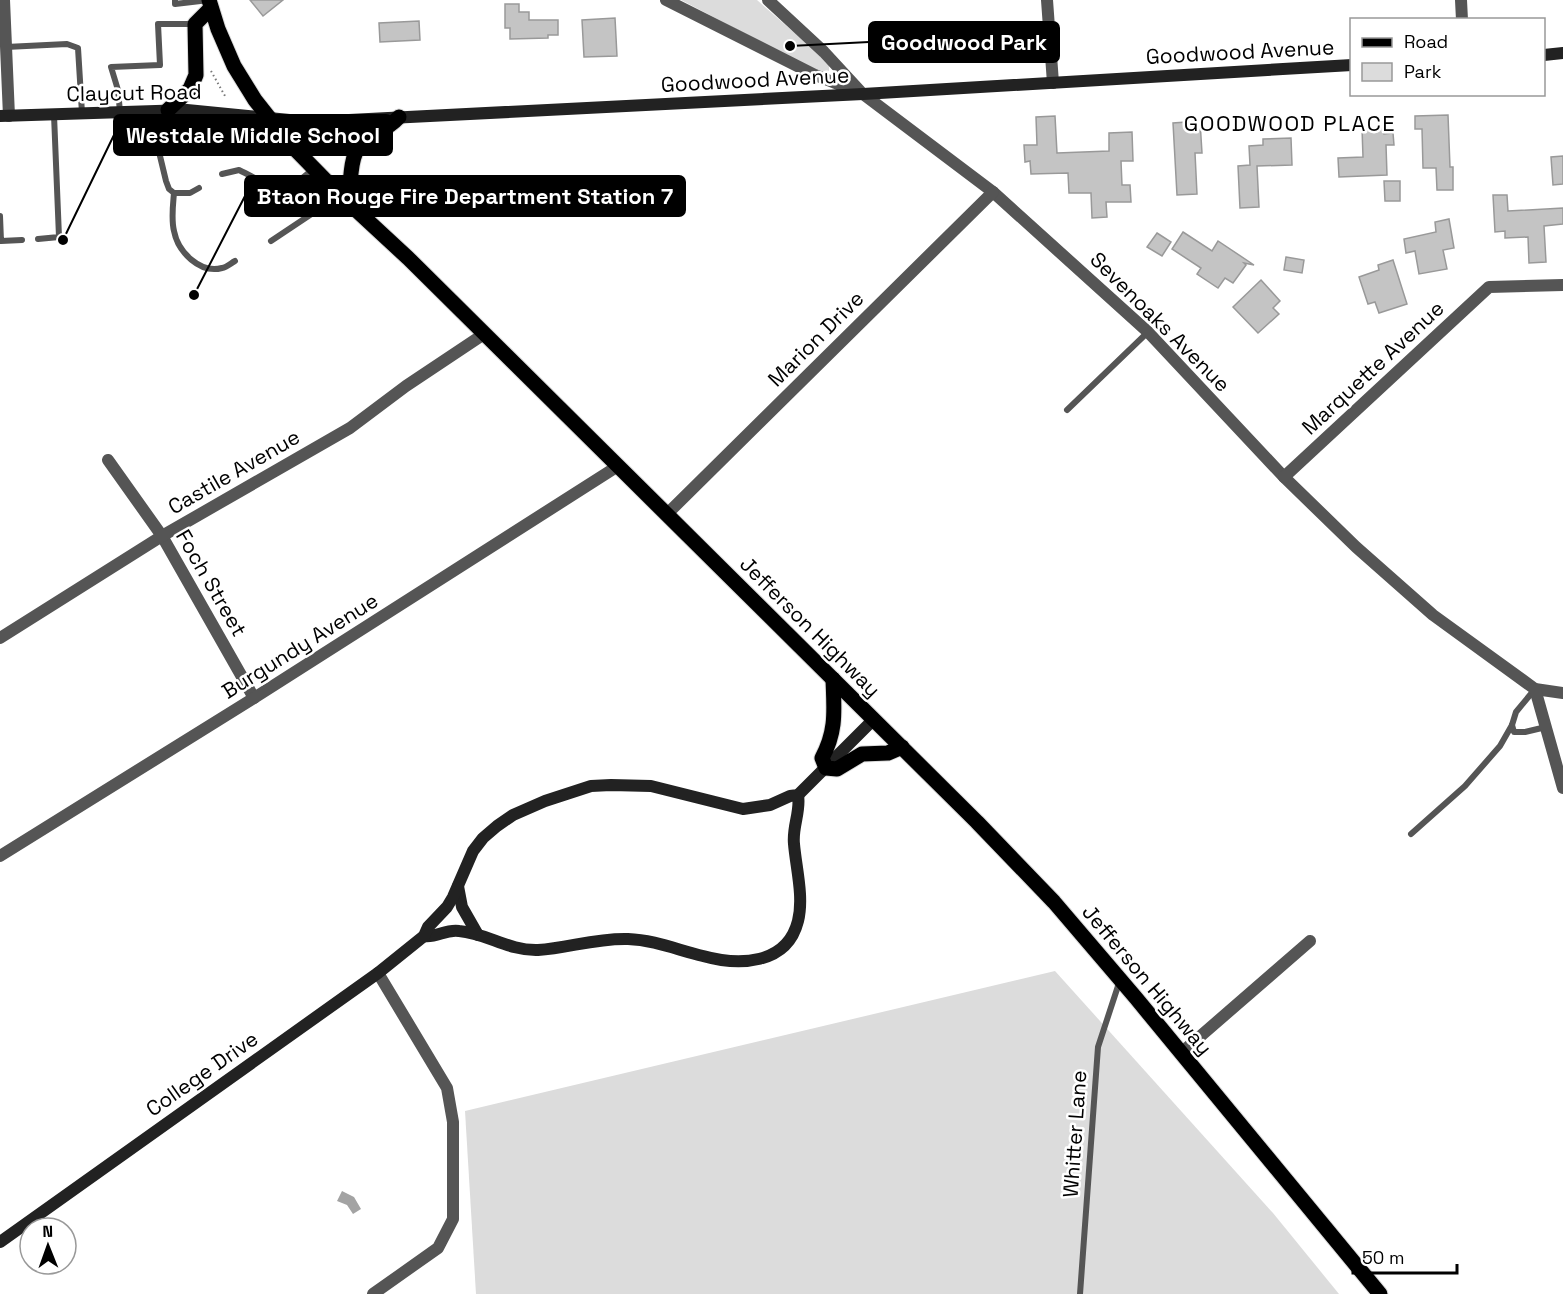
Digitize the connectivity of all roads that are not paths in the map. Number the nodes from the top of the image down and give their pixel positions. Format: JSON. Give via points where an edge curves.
{"nodes":[{"id":1,"x":4,"y":0,"type":"edge"},
{"id":2,"x":175,"y":0,"type":"edge"},
{"id":3,"x":666,"y":0,"type":"edge"},
{"id":4,"x":768,"y":0,"type":"edge"},
{"id":5,"x":1047,"y":0,"type":"edge"},
{"id":6,"x":1461,"y":0,"type":"edge"},
{"id":7,"x":210,"y":2,"type":"edge"},
{"id":8,"x":1462,"y":18,"type":"edge"},
{"id":9,"x":195,"y":24,"type":"junction"},
{"id":10,"x":6,"y":47,"type":"junction"},
{"id":11,"x":1563,"y":53,"type":"edge"},
{"id":12,"x":1545,"y":55,"type":"edge"},
{"id":13,"x":1350,"y":64,"type":"edge"},
{"id":14,"x":1053,"y":83,"type":"junction"},
{"id":15,"x":863,"y":94,"type":"junction"},
{"id":16,"x":168,"y":110,"type":"junction"},
{"id":17,"x":152,"y":111,"type":"junction"},
{"id":18,"x":120,"y":112,"type":"junction"},
{"id":19,"x":82,"y":113,"type":"junction"},
{"id":20,"x":54,"y":114,"type":"junction"},
{"id":21,"x":5,"y":116,"type":"edge"},
{"id":22,"x":399,"y":117,"type":"junction"},
{"id":23,"x":268,"y":118,"type":"junction"},
{"id":24,"x":313,"y":168,"type":"junction"},
{"id":25,"x":222,"y":174,"type":"dead end"},
{"id":26,"x":199,"y":188,"type":"dead end"},
{"id":27,"x":174,"y":192,"type":"junction"},
{"id":28,"x":993,"y":192,"type":"junction"},
{"id":29,"x":345,"y":199,"type":"junction"},
{"id":30,"x":0,"y":216,"type":"edge"},
{"id":31,"x":38,"y":239,"type":"dead end"},
{"id":32,"x":22,"y":240,"type":"dead end"},
{"id":33,"x":271,"y":241,"type":"dead end"},
{"id":34,"x":235,"y":261,"type":"dead end"},
{"id":35,"x":1563,"y":285,"type":"edge"},
{"id":36,"x":1148,"y":332,"type":"junction"},
{"id":37,"x":484,"y":334,"type":"junction"},
{"id":38,"x":1067,"y":410,"type":"dead end"},
{"id":39,"x":108,"y":460,"type":"dead end"},
{"id":40,"x":618,"y":466,"type":"junction"},
{"id":41,"x":1284,"y":477,"type":"junction"},
{"id":42,"x":667,"y":514,"type":"junction"},
{"id":43,"x":162,"y":536,"type":"junction"},
{"id":44,"x":0,"y":638,"type":"edge"},
{"id":45,"x":833,"y":679,"type":"junction"},
{"id":46,"x":1535,"y":689,"type":"junction"},
{"id":47,"x":1563,"y":693,"type":"edge"},
{"id":48,"x":254,"y":698,"type":"junction"},
{"id":49,"x":873,"y":719,"type":"junction"},
{"id":50,"x":1512,"y":725,"type":"junction"},
{"id":51,"x":1546,"y":727,"type":"junction"},
{"id":52,"x":902,"y":747,"type":"junction"},
{"id":53,"x":826,"y":768,"type":"junction"},
{"id":54,"x":1563,"y":788,"type":"edge"},
{"id":55,"x":798,"y":795,"type":"junction"},
{"id":56,"x":1411,"y":834,"type":"dead end"},
{"id":57,"x":0,"y":856,"type":"edge"},
{"id":58,"x":458,"y":885,"type":"junction"},
{"id":59,"x":478,"y":935,"type":"junction"},
{"id":60,"x":424,"y":936,"type":"junction"},
{"id":61,"x":1310,"y":941,"type":"dead end"},
{"id":62,"x":378,"y":973,"type":"junction"},
{"id":63,"x":1120,"y":979,"type":"junction"},
{"id":64,"x":1181,"y":1053,"type":"junction"},
{"id":65,"x":0,"y":1242,"type":"edge"},
{"id":66,"x":373,"y":1294,"type":"edge"},
{"id":67,"x":1080,"y":1294,"type":"edge"},
{"id":68,"x":1380,"y":1294,"type":"edge"}],
"edges":[{"from":1,"to":10,"type":"street"},
{"from":2,"to":7,"type":"lane","via":[[175,4]]},
{"from":3,"to":15,"type":"street","name":"Sevenoaks Avenue","via":[[815,75]]},
{"from":4,"to":15,"type":"street"},
{"from":5,"to":14,"type":"street"},
{"from":6,"to":8,"type":"street"},
{"from":7,"to":9,"type":"main road"},
{"from":7,"to":23,"type":"main road","name":"Jefferson Highway","via":[[234,66]]},
{"from":9,"to":16,"type":"main road","via":[[196,75],[190,89]]},
{"from":9,"to":18,"type":"lane","via":[[158,24],[160,65],[111,67]]},
{"from":10,"to":19,"type":"lane","via":[[67,44],[78,48]]},
{"from":10,"to":21,"type":"street"},
{"from":11,"to":12,"type":"street"},
{"from":13,"to":14,"type":"street","name":"Goodwood Avenue"},
{"from":14,"to":15,"type":"street","name":"Goodwood Avenue"},
{"from":15,"to":22,"type":"street","name":"Goodwood Avenue"},
{"from":15,"to":28,"type":"street","name":"Sevenoaks Avenue"},
{"from":16,"to":17,"type":"street","name":"Claycut Road"},
{"from":16,"to":23,"type":"street","name":"Claycut Road"},
{"from":17,"to":18,"type":"street","name":"Claycut Road"},
{"from":17,"to":27,"type":"lane","via":[[166,181]]},
{"from":18,"to":19,"type":"street","name":"Claycut Road"},
{"from":19,"to":20,"type":"street","name":"Claycut Road"},
{"from":20,"to":21,"type":"street","name":"Claycut Road"},
{"from":20,"to":31,"type":"lane","via":[[59,237]]},
{"from":22,"to":23,"type":"street","name":"Goodwood Avenue","via":[[310,122]]},
{"from":22,"to":29,"type":"main road","via":[[390,127],[363,139],[351,167]]},
{"from":23,"to":24,"type":"main road","name":"Jefferson Highway"},
{"from":24,"to":25,"type":"lane","via":[[290,187],[283,188],[269,186],[240,170]]},
{"from":24,"to":29,"type":"main road","name":"Jefferson Highway"},
{"from":26,"to":27,"type":"lane","via":[[190,193]]},
{"from":27,"to":34,"type":"lane","via":[[174,231],[190,260],[222,268]]},
{"from":28,"to":36,"type":"street","name":"Sevenoaks Avenue"},
{"from":28,"to":42,"type":"street","name":"Marion Drive"},
{"from":29,"to":33,"type":"lane"},
{"from":29,"to":37,"type":"main road","name":"Jefferson Highway"},
{"from":30,"to":32,"type":"lane","via":[[1,241]]},
{"from":35,"to":41,"type":"street","name":"Marquette Avenue","via":[[1489,287]]},
{"from":36,"to":38,"type":"lane"},
{"from":36,"to":41,"type":"street","name":"Sevenoaks Avenue"},
{"from":37,"to":40,"type":"main road","name":"Jefferson Highway"},
{"from":37,"to":43,"type":"street","name":"Castile Avenue","via":[[350,428]]},
{"from":39,"to":43,"type":"street","name":"Foch Street"},
{"from":40,"to":42,"type":"main road","name":"Jefferson Highway"},
{"from":40,"to":48,"type":"street","name":"Burgundy Avenue"},
{"from":41,"to":46,"type":"street","name":"Sevenoaks Avenue","via":[[1356,548],[1433,615]]},
{"from":42,"to":45,"type":"main road","name":"Jefferson Highway"},
{"from":43,"to":44,"type":"street","name":"Castile Avenue"},
{"from":43,"to":48,"type":"street","name":"Foch Street"},
{"from":45,"to":49,"type":"main road","name":"Jefferson Highway"},
{"from":45,"to":53,"type":"main road","via":[[835,720],[822,758]]},
{"from":46,"to":47,"type":"street","name":"Sevenoaks Avenue"},
{"from":46,"to":50,"type":"lane","via":[[1515,712]]},
{"from":46,"to":51,"type":"street"},
{"from":48,"to":57,"type":"street","name":"Burgundy Avenue"},
{"from":49,"to":52,"type":"main road","name":"Jefferson Highway"},
{"from":49,"to":53,"type":"street","name":"College Drive"},
{"from":50,"to":51,"type":"lane","via":[[1514,732]]},
{"from":50,"to":56,"type":"lane","via":[[1500,746],[1465,786]]},
{"from":51,"to":54,"type":"street"},
{"from":52,"to":53,"type":"main road","via":[[888,753],[862,754],[837,769]]},
{"from":52,"to":63,"type":"main road","name":"Jefferson Highway","via":[[1054,902]]},
{"from":53,"to":55,"type":"street","name":"College Drive"},
{"from":55,"to":58,"type":"street","name":"College Drive","via":[[743,809],[651,786],[591,786],[545,801],[497,826],[473,851]]},
{"from":55,"to":59,"type":"street","name":"College Drive","via":[[800,805],[793,839],[798,920],[794,933],[773,954],[750,961],[726,962],[644,940],[614,939],[522,949]]},
{"from":58,"to":59,"type":"street","via":[[462,908]]},
{"from":58,"to":60,"type":"street","name":"College Drive","via":[[447,907]]},
{"from":59,"to":60,"type":"street","name":"College Drive","via":[[458,930]]},
{"from":60,"to":62,"type":"street","name":"College Drive"},
{"from":61,"to":64,"type":"street"},
{"from":62,"to":65,"type":"street","name":"College Drive"},
{"from":62,"to":66,"type":"street","via":[[447,1088],[453,1122],[453,1219],[438,1248]]},
{"from":63,"to":64,"type":"main road","name":"Jefferson Highway"},
{"from":63,"to":67,"type":"lane","name":"Whitter Lane","via":[[1098,1047]]},
{"from":64,"to":68,"type":"main road","name":"Jefferson Highway"}]}
